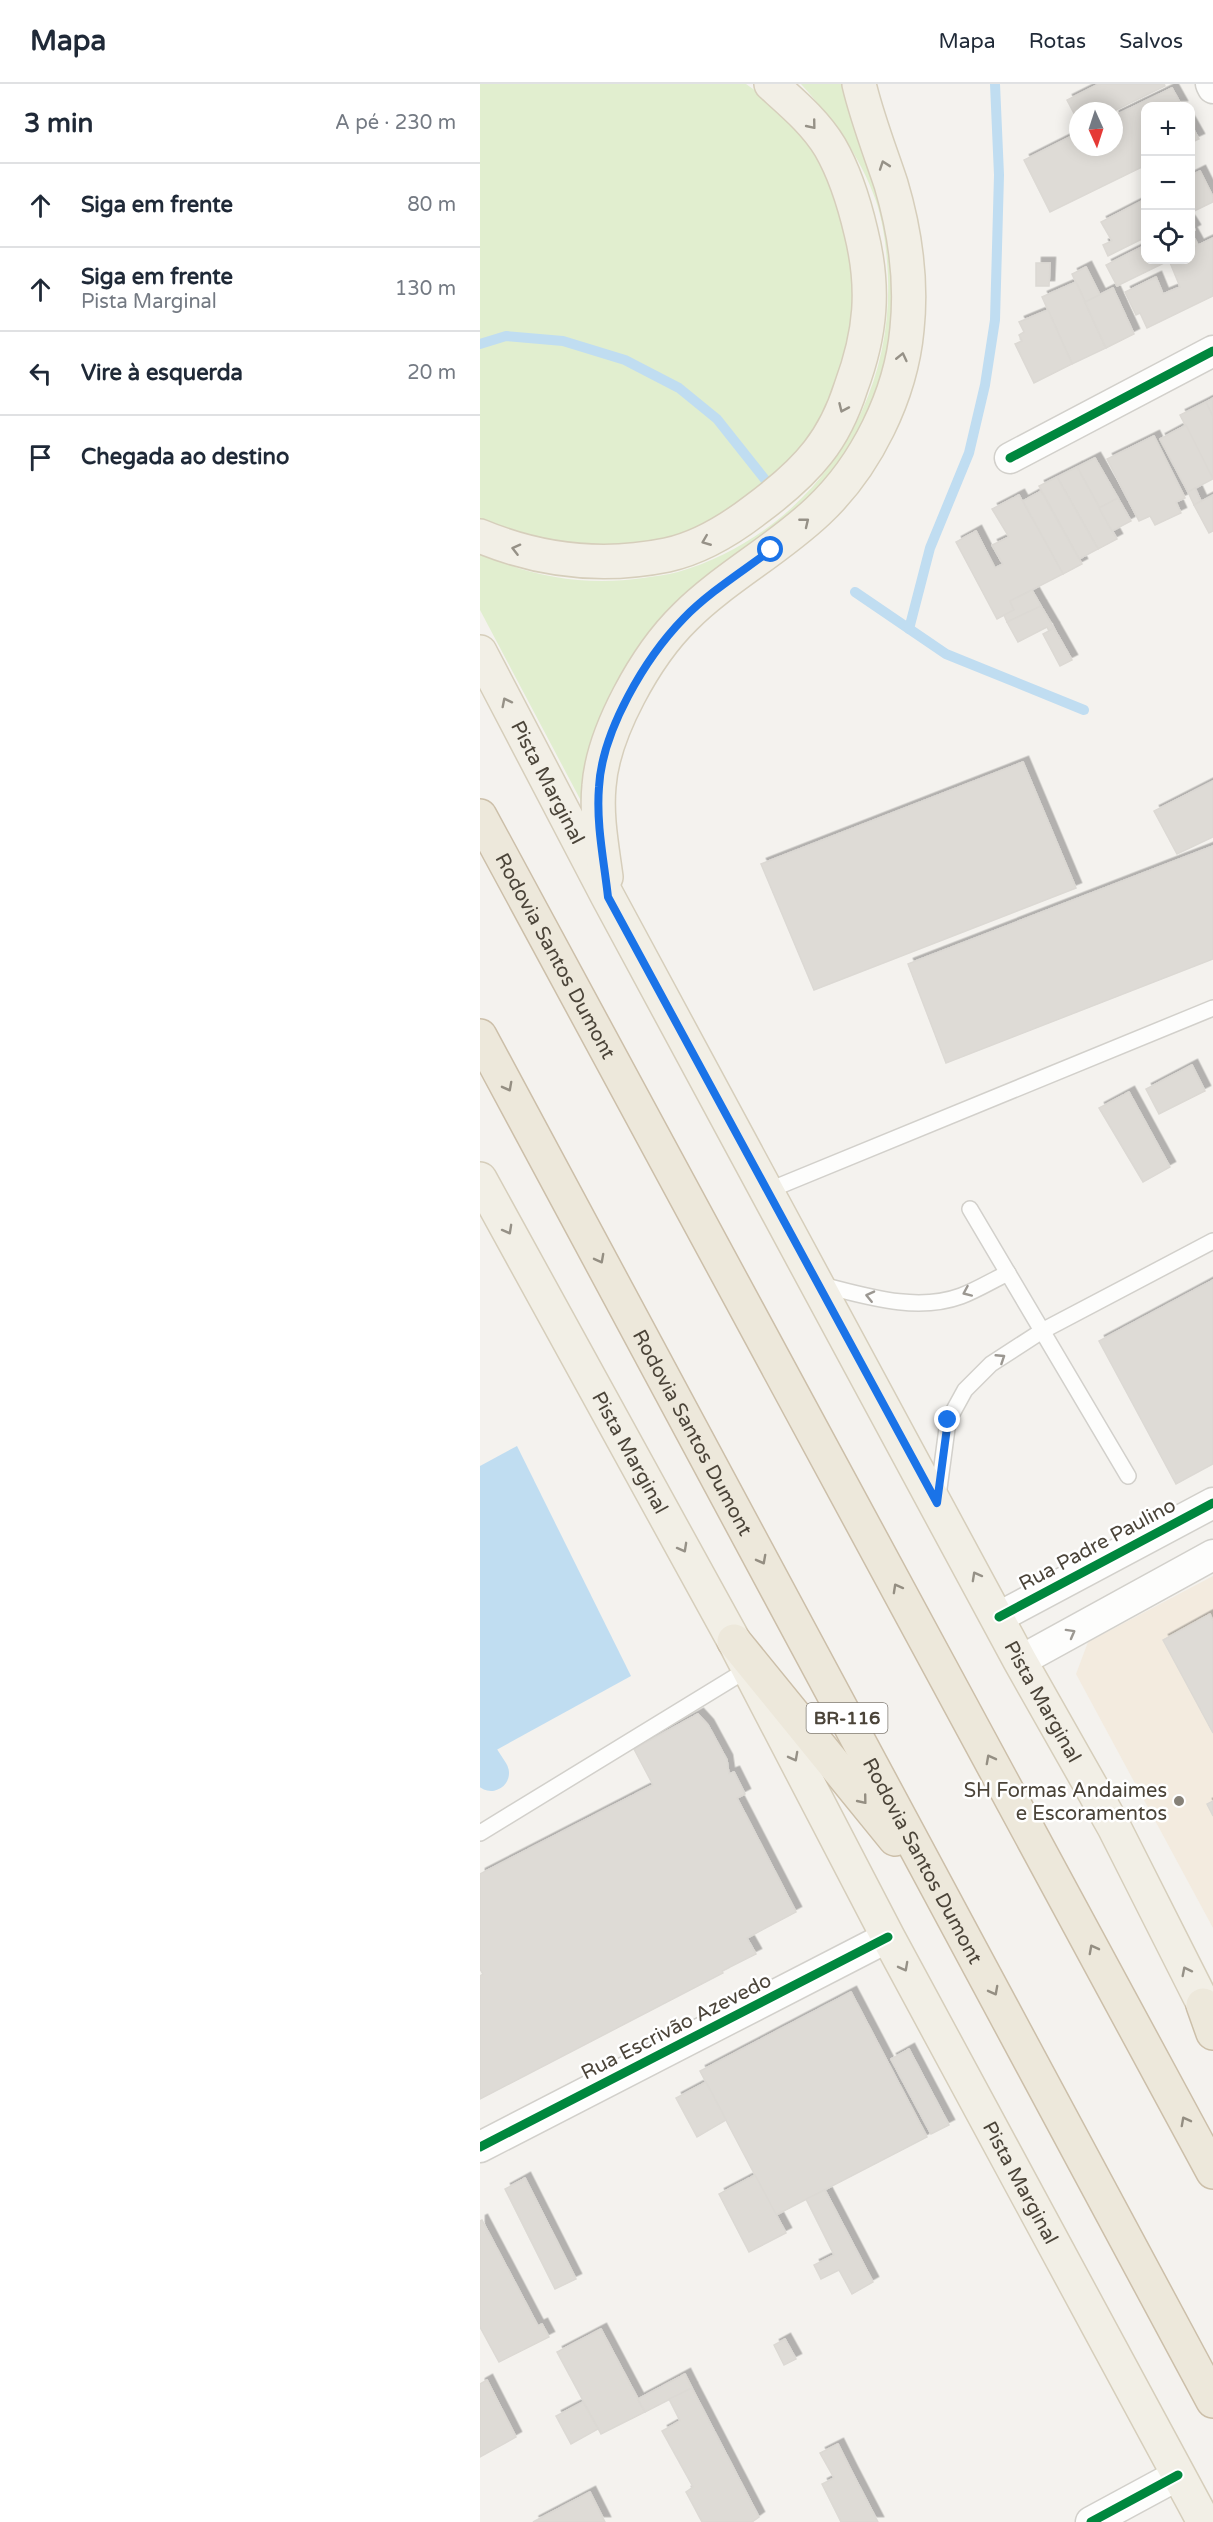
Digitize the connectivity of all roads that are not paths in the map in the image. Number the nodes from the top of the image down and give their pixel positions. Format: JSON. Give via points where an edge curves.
{"nodes":[{"id":1,"x":771,"y":84,"type":"edge"},
{"id":2,"x":858,"y":84,"type":"edge"},
{"id":3,"x":1213,"y":351,"type":"edge"},
{"id":4,"x":1010,"y":458,"type":"dead end"},
{"id":5,"x":480,"y":536,"type":"edge"},
{"id":6,"x":480,"y":652,"type":"edge"},
{"id":7,"x":480,"y":816,"type":"edge"},
{"id":8,"x":608,"y":897,"type":"junction"},
{"id":9,"x":1213,"y":1008,"type":"edge"},
{"id":10,"x":480,"y":1036,"type":"edge"},
{"id":11,"x":480,"y":1179,"type":"edge"},
{"id":12,"x":767,"y":1191,"type":"junction"},
{"id":13,"x":970,"y":1209,"type":"dead end"},
{"id":14,"x":1213,"y":1241,"type":"edge"},
{"id":15,"x":1008,"y":1273,"type":"junction"},
{"id":16,"x":818,"y":1284,"type":"junction"},
{"id":17,"x":1042,"y":1331,"type":"junction"},
{"id":18,"x":1128,"y":1476,"type":"dead end"},
{"id":19,"x":937,"y":1503,"type":"junction"},
{"id":20,"x":1213,"y":1503,"type":"edge"},
{"id":21,"x":1213,"y":1555,"type":"edge"},
{"id":22,"x":999,"y":1617,"type":"junction"},
{"id":23,"x":741,"y":1655,"type":"junction"},
{"id":24,"x":1020,"y":1661,"type":"junction"},
{"id":25,"x":480,"y":1833,"type":"edge"},
{"id":26,"x":945,"y":1901,"type":"junction"},
{"id":27,"x":888,"y":1937,"type":"junction"},
{"id":28,"x":1210,"y":2020,"type":"edge"},
{"id":29,"x":480,"y":2147,"type":"edge"},
{"id":30,"x":1213,"y":2172,"type":"edge"},
{"id":31,"x":1213,"y":2401,"type":"edge"},
{"id":32,"x":1178,"y":2475,"type":"junction"},
{"id":33,"x":1091,"y":2522,"type":"edge"},
{"id":34,"x":1204,"y":2522,"type":"edge"}],
"edges":[{"from":1,"to":5,"type":"main road","one_way":true,"via":[[829,146],[855,206],[870,281],[870,321],[862,358],[844,409],[819,451],[776,495],[747,517],[713,539],[669,554],[614,562],[562,560]]},
{"from":8,"to":2,"type":"main road","one_way":true,"via":[[598,811],[599,786],[610,734],[633,688],[685,616],[825,504],[873,437],[897,377],[907,330],[907,261],[891,187]]},
{"from":3,"to":4,"type":"street"},
{"from":8,"to":6,"type":"main road","name":"Pista Marginal","one_way":true},
{"from":30,"to":7,"type":"highway","name":"Rodovia Santos Dumont","one_way":true},
{"from":8,"to":12,"type":"main road","name":"Pista Marginal"},
{"from":9,"to":12,"type":"lane"},
{"from":10,"to":26,"type":"highway","name":"Rodovia Santos Dumont","number":"BR-116","one_way":true},
{"from":11,"to":23,"type":"main road","name":"Pista Marginal","number":"BR-116","one_way":true},
{"from":12,"to":16,"type":"main road","name":"Pista Marginal"},
{"from":13,"to":15,"type":"lane"},
{"from":14,"to":17,"type":"lane"},
{"from":15,"to":16,"type":"lane","one_way":true,"via":[[960,1296],[923,1303],[883,1299]]},
{"from":15,"to":17,"type":"lane"},
{"from":16,"to":19,"type":"main road","name":"Pista Marginal"},
{"from":17,"to":18,"type":"lane"},
{"from":19,"to":17,"type":"lane","one_way":true,"via":[[948,1420],[965,1390],[991,1364]]},
{"from":22,"to":19,"type":"main road","name":"Pista Marginal","one_way":true},
{"from":20,"to":22,"type":"street","name":"Rua Padre Paulino"},
{"from":24,"to":21,"type":"street","one_way":true},
{"from":22,"to":24,"type":"main road","name":"Pista Marginal"},
{"from":23,"to":25,"type":"lane"},
{"from":23,"to":26,"type":"highway","one_way":true},
{"from":23,"to":27,"type":"main road","name":"Pista Marginal","number":"BR-116","one_way":true},
{"from":28,"to":24,"type":"main road","name":"Pista Marginal","one_way":true,"via":[[1114,1827]]},
{"from":26,"to":31,"type":"highway","name":"Rodovia Santos Dumont","number":"BR-116","one_way":true},
{"from":27,"to":29,"type":"street","name":"Rua Escrivão Azevedo"},
{"from":27,"to":32,"type":"main road","name":"Pista Marginal","number":"BR-116","one_way":true},
{"from":32,"to":33,"type":"street"},
{"from":32,"to":34,"type":"main road","name":"Pista Marginal","number":"BR-116"}]}
